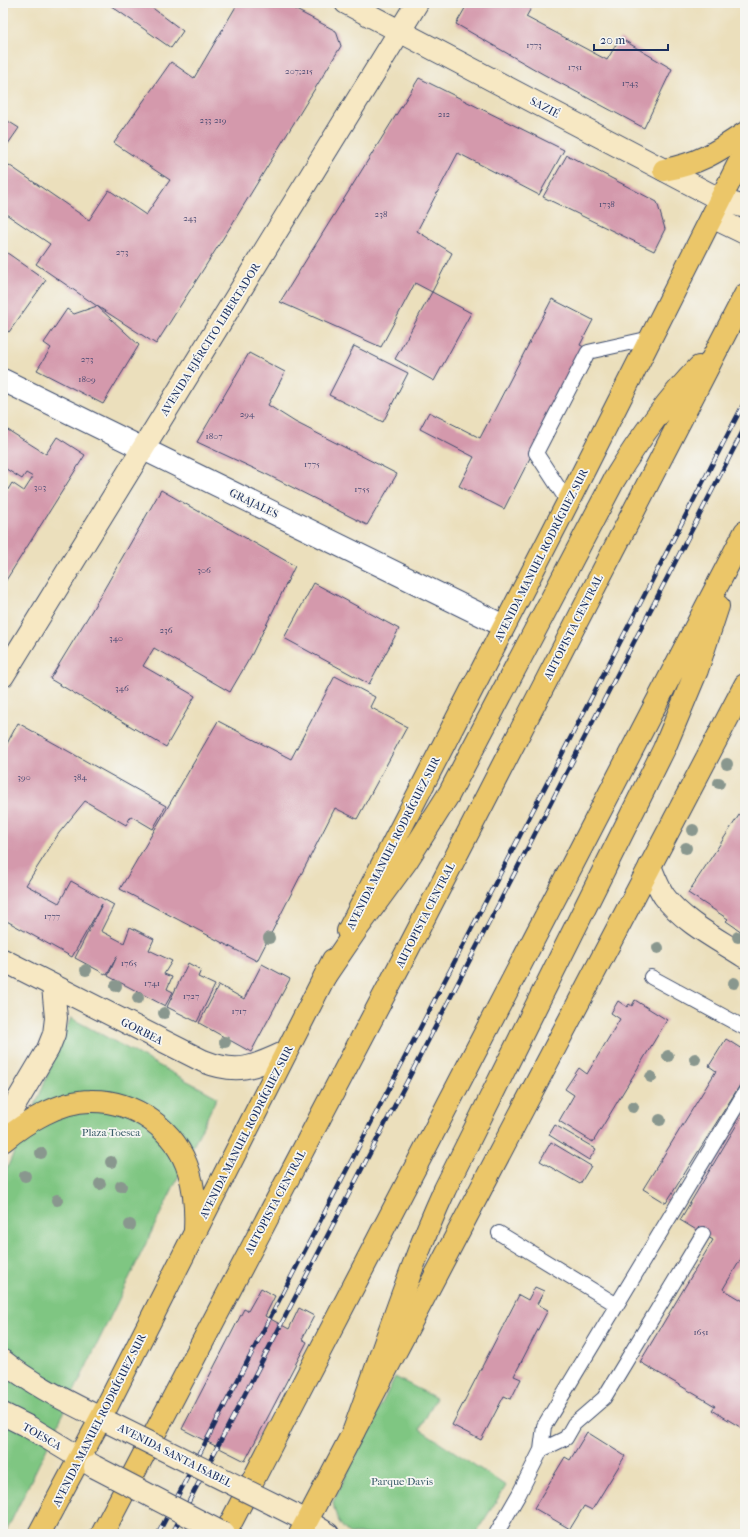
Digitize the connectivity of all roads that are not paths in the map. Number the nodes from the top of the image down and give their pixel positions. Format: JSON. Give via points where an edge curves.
{"nodes":[{"id":1,"x":346,"y":3,"type":"edge"},
{"id":2,"x":417,"y":3,"type":"edge"},
{"id":3,"x":400,"y":31,"type":"junction"},
{"id":4,"x":745,"y":133,"type":"edge"},
{"id":5,"x":745,"y":152,"type":"edge"},
{"id":6,"x":664,"y":170,"type":"junction"},
{"id":7,"x":745,"y":207,"type":"edge"},
{"id":8,"x":716,"y":208,"type":"junction"},
{"id":9,"x":745,"y":233,"type":"edge"},
{"id":10,"x":745,"y":295,"type":"edge"},
{"id":11,"x":650,"y":338,"type":"junction"},
{"id":12,"x":717,"y":349,"type":"junction"},
{"id":13,"x":3,"y":380,"type":"edge"},
{"id":14,"x":143,"y":448,"type":"junction"},
{"id":15,"x":568,"y":502,"type":"junction"},
{"id":16,"x":745,"y":532,"type":"edge"},
{"id":17,"x":731,"y":558,"type":"junction"},
{"id":18,"x":504,"y":626,"type":"junction"},
{"id":19,"x":3,"y":676,"type":"edge"},
{"id":20,"x":745,"y":685,"type":"edge"},
{"id":21,"x":650,"y":866,"type":"junction"},
{"id":22,"x":745,"y":957,"type":"edge"},
{"id":23,"x":3,"y":960,"type":"edge"},
{"id":24,"x":325,"y":976,"type":"junction"},
{"id":25,"x":651,"y":977,"type":"dead end"},
{"id":26,"x":53,"y":986,"type":"junction"},
{"id":27,"x":745,"y":1028,"type":"edge"},
{"id":28,"x":286,"y":1052,"type":"junction"},
{"id":29,"x":745,"y":1092,"type":"edge"},
{"id":30,"x":3,"y":1125,"type":"edge"},
{"id":31,"x":3,"y":1141,"type":"edge"},
{"id":32,"x":195,"y":1232,"type":"junction"},
{"id":33,"x":499,"y":1233,"type":"dead end"},
{"id":34,"x":703,"y":1234,"type":"dead end"},
{"id":35,"x":617,"y":1305,"type":"junction"},
{"id":36,"x":3,"y":1361,"type":"edge"},
{"id":37,"x":3,"y":1414,"type":"edge"},
{"id":38,"x":105,"y":1420,"type":"junction"},
{"id":39,"x":353,"y":1432,"type":"junction"},
{"id":40,"x":541,"y":1450,"type":"junction"},
{"id":41,"x":87,"y":1463,"type":"junction"},
{"id":42,"x":303,"y":1527,"type":"edge"},
{"id":43,"x":39,"y":1534,"type":"edge"},
{"id":44,"x":102,"y":1534,"type":"edge"},
{"id":45,"x":224,"y":1534,"type":"edge"},
{"id":46,"x":328,"y":1534,"type":"edge"},
{"id":47,"x":496,"y":1534,"type":"edge"}],
"edges":[{"from":1,"to":3,"type":"street","name":"SAZIÉ"},
{"from":2,"to":3,"type":"street","name":"AVENIDA EJÉRCITO LIBERTADOR"},
{"from":3,"to":6,"type":"street","name":"SAZIÉ"},
{"from":3,"to":14,"type":"street","name":"AVENIDA EJÉRCITO LIBERTADOR"},
{"from":4,"to":6,"type":"main road","via":[[719,151],[700,160],[683,167]]},
{"from":5,"to":8,"type":"main road","name":"AVENIDA MANUEL RODRÍGUEZ SUR"},
{"from":6,"to":8,"type":"street","name":"SAZIÉ"},
{"from":7,"to":8,"type":"street","name":"SAZIÉ"},
{"from":8,"to":9,"type":"street","name":"SAZIÉ"},
{"from":8,"to":11,"type":"main road","name":"AVENIDA MANUEL RODRÍGUEZ SUR"},
{"from":10,"to":12,"type":"main road","name":"AUTOPISTA CENTRAL"},
{"from":11,"to":15,"type":"main road","name":"AVENIDA MANUEL RODRÍGUEZ SUR"},
{"from":11,"to":15,"type":"lane","via":[[588,352],[536,453]]},
{"from":12,"to":24,"type":"main road","via":[[684,382],[633,448],[449,794],[406,862]]},
{"from":12,"to":44,"type":"main road","name":"AUTOPISTA CENTRAL"},
{"from":13,"to":14,"type":"street","name":"GRAJALES"},
{"from":14,"to":18,"type":"street","name":"GRAJALES"},
{"from":14,"to":19,"type":"street","name":"AVENIDA EJÉRCITO LIBERTADOR"},
{"from":15,"to":18,"type":"main road","name":"AVENIDA MANUEL RODRÍGUEZ SUR"},
{"from":16,"to":17,"type":"main road"},
{"from":17,"to":39,"type":"main road","via":[[700,663],[679,714],[643,792],[445,1189],[414,1262]]},
{"from":17,"to":45,"type":"main road"},
{"from":18,"to":24,"type":"main road","name":"AVENIDA MANUEL RODRÍGUEZ SUR"},
{"from":20,"to":21,"type":"main road"},
{"from":21,"to":22,"type":"street","via":[[658,886],[675,909]]},
{"from":21,"to":39,"type":"main road"},
{"from":23,"to":26,"type":"street","name":"GORBEA"},
{"from":24,"to":28,"type":"main road","name":"AVENIDA MANUEL RODRÍGUEZ SUR"},
{"from":25,"to":27,"type":"lane"},
{"from":26,"to":28,"type":"street","name":"GORBEA","via":[[216,1067],[243,1069]]},
{"from":26,"to":30,"type":"street","via":[[56,1018],[52,1039]]},
{"from":28,"to":32,"type":"main road","name":"AVENIDA MANUEL RODRÍGUEZ SUR"},
{"from":29,"to":35,"type":"lane"},
{"from":31,"to":32,"type":"main road","via":[[38,1117],[73,1103],[105,1101],[135,1110],[148,1117],[169,1137],[185,1162],[196,1208]]},
{"from":32,"to":38,"type":"main road","name":"AVENIDA MANUEL RODRÍGUEZ SUR"},
{"from":33,"to":35,"type":"lane"},
{"from":34,"to":40,"type":"lane","via":[[604,1398],[574,1424],[566,1438]]},
{"from":35,"to":40,"type":"lane","via":[[544,1426]]},
{"from":36,"to":38,"type":"street","name":"AVENIDA SANTA ISABEL","via":[[31,1382]]},
{"from":37,"to":41,"type":"street","name":"TOESCA"},
{"from":38,"to":41,"type":"main road","name":"AVENIDA MANUEL RODRÍGUEZ SUR"},
{"from":38,"to":42,"type":"street","name":"AVENIDA SANTA ISABEL","bridge":true,"via":[[275,1505]]},
{"from":39,"to":42,"type":"main road"},
{"from":40,"to":47,"type":"lane"},
{"from":41,"to":43,"type":"main road","name":"AVENIDA MANUEL RODRÍGUEZ SUR"},
{"from":41,"to":45,"type":"street","bridge":true},
{"from":42,"to":46,"type":"street","name":"AVENIDA SANTA ISABEL"}]}
